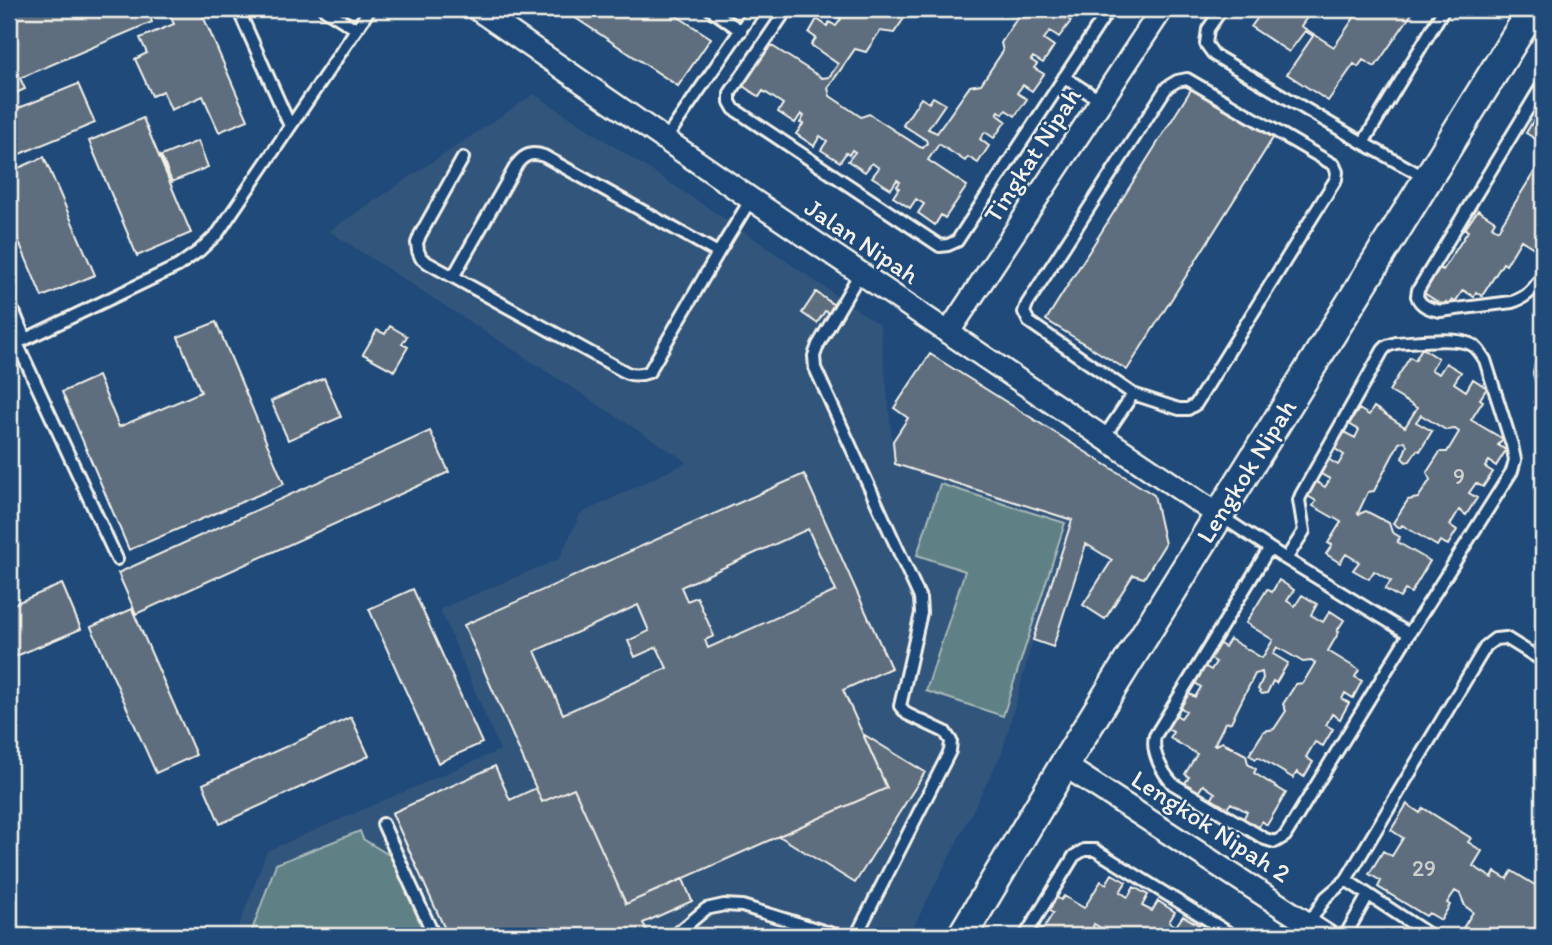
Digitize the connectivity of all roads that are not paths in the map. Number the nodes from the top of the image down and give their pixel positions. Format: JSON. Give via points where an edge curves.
{"nodes":[{"id":1,"x":238,"y":9,"type":"edge"},
{"id":2,"x":324,"y":9,"type":"edge"},
{"id":3,"x":370,"y":9,"type":"edge"},
{"id":4,"x":710,"y":9,"type":"edge"},
{"id":5,"x":755,"y":9,"type":"edge"},
{"id":6,"x":787,"y":9,"type":"edge"},
{"id":7,"x":1109,"y":9,"type":"edge"},
{"id":8,"x":1162,"y":9,"type":"edge"},
{"id":9,"x":1222,"y":9,"type":"edge"},
{"id":10,"x":1444,"y":9,"type":"edge"},
{"id":11,"x":1532,"y":9,"type":"edge"},
{"id":12,"x":483,"y":11,"type":"edge"},
{"id":13,"x":356,"y":29,"type":"junction"},
{"id":14,"x":740,"y":31,"type":"junction"},
{"id":15,"x":1064,"y":77,"type":"junction"},
{"id":16,"x":1543,"y":83,"type":"edge"},
{"id":17,"x":1101,"y":102,"type":"junction"},
{"id":18,"x":290,"y":126,"type":"junction"},
{"id":19,"x":665,"y":141,"type":"junction"},
{"id":20,"x":1363,"y":143,"type":"junction"},
{"id":21,"x":463,"y":158,"type":"dead end"},
{"id":22,"x":1427,"y":178,"type":"junction"},
{"id":23,"x":751,"y":199,"type":"junction"},
{"id":24,"x":718,"y":253,"type":"junction"},
{"id":25,"x":860,"y":273,"type":"junction"},
{"id":26,"x":1543,"y":274,"type":"edge"},
{"id":27,"x":453,"y":277,"type":"junction"},
{"id":28,"x":9,"y":306,"type":"edge"},
{"id":29,"x":948,"y":333,"type":"junction"},
{"id":30,"x":17,"y":343,"type":"edge"},
{"id":31,"x":1543,"y":359,"type":"edge"},
{"id":32,"x":1543,"y":383,"type":"edge"},
{"id":33,"x":1133,"y":394,"type":"junction"},
{"id":34,"x":1104,"y":437,"type":"junction"},
{"id":35,"x":1219,"y":515,"type":"junction"},
{"id":36,"x":1269,"y":549,"type":"junction"},
{"id":37,"x":117,"y":559,"type":"dead end"},
{"id":38,"x":1286,"y":559,"type":"junction"},
{"id":39,"x":1409,"y":634,"type":"junction"},
{"id":40,"x":1543,"y":661,"type":"edge"},
{"id":41,"x":1064,"y":765,"type":"junction"},
{"id":42,"x":383,"y":824,"type":"dead end"},
{"id":43,"x":1346,"y":880,"type":"junction"},
{"id":44,"x":1368,"y":895,"type":"junction"},
{"id":45,"x":1309,"y":923,"type":"junction"},
{"id":46,"x":434,"y":936,"type":"edge"},
{"id":47,"x":674,"y":936,"type":"edge"},
{"id":48,"x":839,"y":936,"type":"edge"},
{"id":49,"x":856,"y":936,"type":"edge"},
{"id":50,"x":962,"y":936,"type":"edge"},
{"id":51,"x":1025,"y":936,"type":"edge"},
{"id":52,"x":1234,"y":936,"type":"edge"},
{"id":53,"x":1327,"y":936,"type":"edge"},
{"id":54,"x":1345,"y":936,"type":"edge"},
{"id":55,"x":1431,"y":936,"type":"edge"}],
"edges":[{"from":1,"to":18,"type":"lane"},
{"from":2,"to":13,"type":"lane"},
{"from":3,"to":13,"type":"lane"},
{"from":4,"to":14,"type":"lane"},
{"from":5,"to":14,"type":"lane"},
{"from":6,"to":15,"type":"lane","via":[[730,93],[734,109],[940,246],[957,242]]},
{"from":7,"to":15,"type":"lane"},
{"from":8,"to":17,"type":"street","name":"Tingkat Nipah"},
{"from":9,"to":20,"type":"lane","via":[[1208,29],[1206,44],[1214,55]]},
{"from":10,"to":20,"type":"lane"},
{"from":11,"to":22,"type":"street","name":"Lengkok Nipah"},
{"from":12,"to":19,"type":"street","name":"Jalan Nipah"},
{"from":13,"to":18,"type":"lane"},
{"from":14,"to":19,"type":"lane"},
{"from":15,"to":17,"type":"lane"},
{"from":16,"to":26,"type":"lane","via":[[1416,296],[1431,310],[1512,302],[1532,292]]},
{"from":17,"to":29,"type":"street","name":"Tingkat Nipah"},
{"from":18,"to":30,"type":"lane","via":[[218,233],[200,251],[178,266]]},
{"from":19,"to":23,"type":"street","name":"Jalan Nipah"},
{"from":20,"to":22,"type":"lane"},
{"from":21,"to":27,"type":"lane","via":[[417,243],[421,258]]},
{"from":22,"to":35,"type":"street","name":"Lengkok Nipah"},
{"from":23,"to":24,"type":"lane"},
{"from":23,"to":25,"type":"street","name":"Jalan Nipah"},
{"from":24,"to":27,"type":"lane","via":[[649,372],[634,376]]},
{"from":24,"to":27,"type":"lane","via":[[536,153],[517,164]]},
{"from":25,"to":29,"type":"street","name":"Jalan Nipah"},
{"from":25,"to":49,"type":"lane","via":[[818,345],[815,368],[920,598],[921,613],[900,706],[907,714],[946,732],[951,741]]},
{"from":28,"to":30,"type":"lane","via":[[15,314]]},
{"from":29,"to":34,"type":"street","name":"Jalan Nipah"},
{"from":30,"to":37,"type":"lane"},
{"from":31,"to":32,"type":"lane"},
{"from":33,"to":33,"type":"lane","via":[[1029,323],[1024,312],[1167,86],[1187,79],[1334,165],[1336,178],[1196,404],[1179,409]]},
{"from":33,"to":34,"type":"lane"},
{"from":34,"to":35,"type":"street","name":"Jalan Nipah"},
{"from":35,"to":36,"type":"lane"},
{"from":35,"to":41,"type":"street","name":"Lengkok Nipah"},
{"from":36,"to":38,"type":"lane"},
{"from":36,"to":39,"type":"lane","via":[[1155,736],[1153,746],[1173,784],[1265,839],[1275,842],[1285,836]]},
{"from":38,"to":39,"type":"lane"},
{"from":38,"to":39,"type":"lane","via":[[1304,531],[1301,495],[1383,350],[1396,343],[1457,341],[1478,348],[1516,460]]},
{"from":40,"to":43,"type":"lane","via":[[1506,638],[1486,646]]},
{"from":41,"to":45,"type":"street","name":"Lengkok Nipah 2"},
{"from":41,"to":50,"type":"street","name":"Lengkok Nipah"},
{"from":42,"to":46,"type":"lane"},
{"from":43,"to":44,"type":"lane"},
{"from":43,"to":45,"type":"lane","via":[[1326,897]]},
{"from":44,"to":54,"type":"lane"},
{"from":44,"to":55,"type":"lane"},
{"from":45,"to":53,"type":"street","name":"Lengkok Nipah 2"},
{"from":47,"to":48,"type":"lane","via":[[706,909],[724,905],[742,906]]},
{"from":51,"to":52,"type":"lane","via":[[1074,856],[1084,850],[1095,850]]}]}
